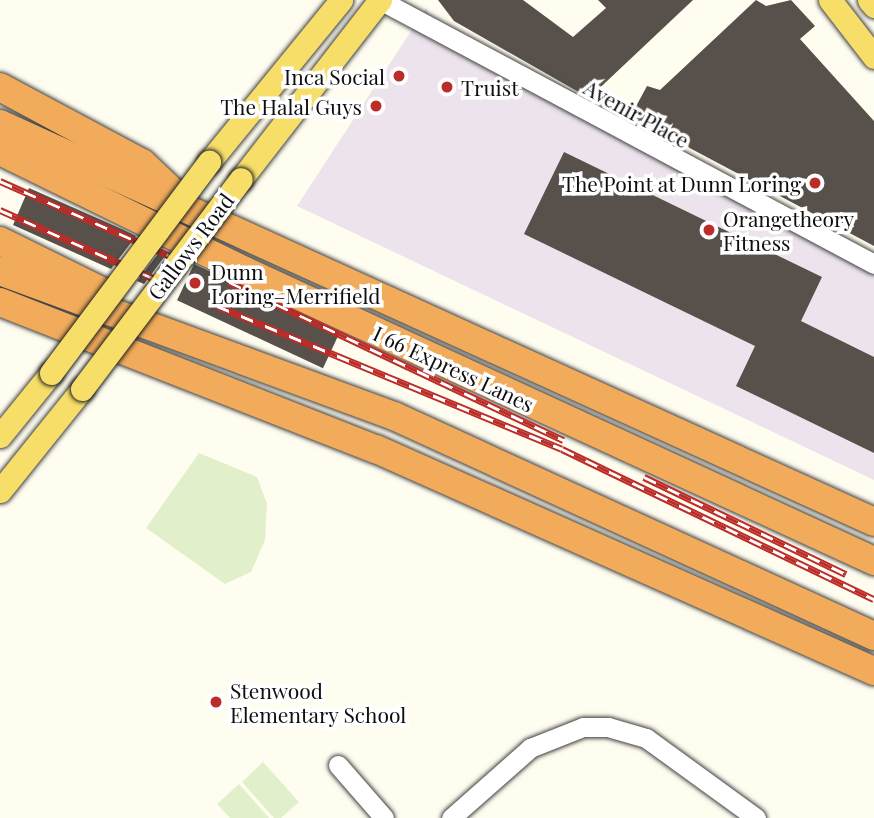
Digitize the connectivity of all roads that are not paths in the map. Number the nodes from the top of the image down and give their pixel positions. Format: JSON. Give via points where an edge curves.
{"nodes":[{"id":1,"x":341,"y":0,"type":"edge"},
{"id":2,"x":380,"y":0,"type":"edge"},
{"id":3,"x":830,"y":0,"type":"edge"},
{"id":4,"x":869,"y":0,"type":"edge"},
{"id":5,"x":874,"y":6,"type":"edge"},
{"id":6,"x":874,"y":57,"type":"edge"},
{"id":7,"x":0,"y":88,"type":"edge"},
{"id":8,"x":0,"y":124,"type":"edge"},
{"id":9,"x":8,"y":156,"type":"edge"},
{"id":10,"x":195,"y":214,"type":"junction"},
{"id":11,"x":0,"y":240,"type":"edge"},
{"id":12,"x":874,"y":264,"type":"edge"},
{"id":13,"x":0,"y":271,"type":"edge"},
{"id":14,"x":0,"y":302,"type":"edge"},
{"id":15,"x":208,"y":344,"type":"junction"},
{"id":16,"x":0,"y":436,"type":"edge"},
{"id":17,"x":0,"y":491,"type":"edge"},
{"id":18,"x":874,"y":522,"type":"edge"},
{"id":19,"x":874,"y":561,"type":"edge"},
{"id":20,"x":874,"y":636,"type":"edge"},
{"id":21,"x":874,"y":671,"type":"edge"},
{"id":22,"x":338,"y":765,"type":"dead end"},
{"id":23,"x":742,"y":814,"type":"edge"},
{"id":24,"x":384,"y":818,"type":"edge"},
{"id":25,"x":451,"y":818,"type":"edge"}],
"edges":[{"from":1,"to":16,"type":"main road","name":"Gallows Road","bridge":true,"via":[[209,162]]},
{"from":2,"to":12,"type":"street","name":"Avenir Place"},
{"from":2,"to":17,"type":"main road","name":"Gallows Road","bridge":true},
{"from":3,"to":6,"type":"main road"},
{"from":4,"to":5,"type":"main road"},
{"from":7,"to":10,"type":"highway","via":[[142,163]]},
{"from":8,"to":10,"type":"highway"},
{"from":9,"to":19,"type":"highway","name":"I 66 Express Lanes","via":[[245,271]]},
{"from":10,"to":18,"type":"highway"},
{"from":11,"to":15,"type":"highway"},
{"from":13,"to":15,"type":"highway"},
{"from":14,"to":21,"type":"highway","via":[[376,449]]},
{"from":15,"to":20,"type":"highway","via":[[509,465]]},
{"from":22,"to":24,"type":"street"},
{"from":23,"to":25,"type":"street","via":[[646,738],[608,727],[583,727],[552,735],[530,748]]}]}
